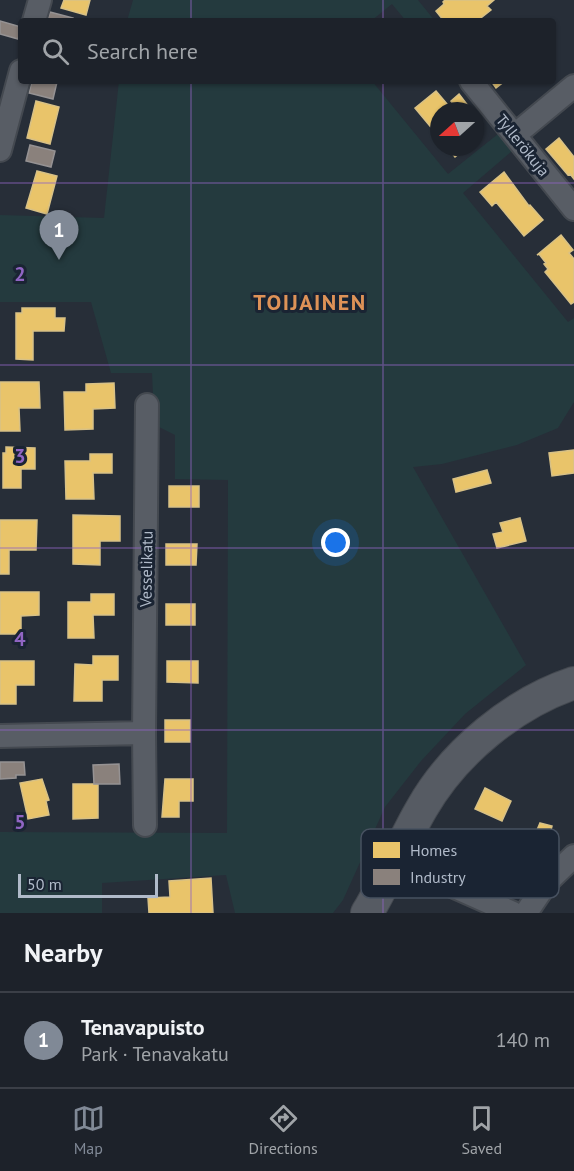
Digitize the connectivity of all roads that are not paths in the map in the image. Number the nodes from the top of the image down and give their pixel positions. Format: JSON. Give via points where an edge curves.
{"nodes":[{"id":1,"x":40,"y":0,"type":"edge"},
{"id":2,"x":35,"y":18,"type":"edge"},
{"id":3,"x":18,"y":82,"type":"edge"},
{"id":4,"x":474,"y":84,"type":"edge"},
{"id":5,"x":574,"y":86,"type":"edge"},
{"id":6,"x":516,"y":134,"type":"junction"},
{"id":7,"x":0,"y":150,"type":"edge"},
{"id":8,"x":574,"y":209,"type":"edge"},
{"id":9,"x":147,"y":405,"type":"dead end"},
{"id":10,"x":574,"y":683,"type":"edge"},
{"id":11,"x":144,"y":733,"type":"junction"},
{"id":12,"x":0,"y":736,"type":"edge"},
{"id":13,"x":145,"y":825,"type":"dead end"},
{"id":14,"x":410,"y":829,"type":"edge"},
{"id":15,"x":574,"y":856,"type":"edge"},
{"id":16,"x":559,"y":870,"type":"edge"},
{"id":17,"x":375,"y":898,"type":"edge"},
{"id":18,"x":479,"y":898,"type":"edge"},
{"id":19,"x":536,"y":898,"type":"edge"},
{"id":20,"x":367,"y":913,"type":"edge"},
{"id":21,"x":513,"y":913,"type":"edge"},
{"id":22,"x":526,"y":913,"type":"edge"}],
"edges":[{"from":1,"to":2,"type":"street"},
{"from":3,"to":7,"type":"street"},
{"from":4,"to":6,"type":"street","name":"Tyllerökuja"},
{"from":5,"to":6,"type":"street"},
{"from":6,"to":8,"type":"street","name":"Tyllerökuja"},
{"from":9,"to":11,"type":"street","name":"Vesselikatu"},
{"from":10,"to":14,"type":"street","via":[[523,705],[476,742],[423,805]]},
{"from":11,"to":12,"type":"street"},
{"from":11,"to":13,"type":"street","name":"Vesselikatu"},
{"from":15,"to":16,"type":"street"},
{"from":17,"to":20,"type":"street"},
{"from":18,"to":21,"type":"street"},
{"from":19,"to":22,"type":"street"}]}
